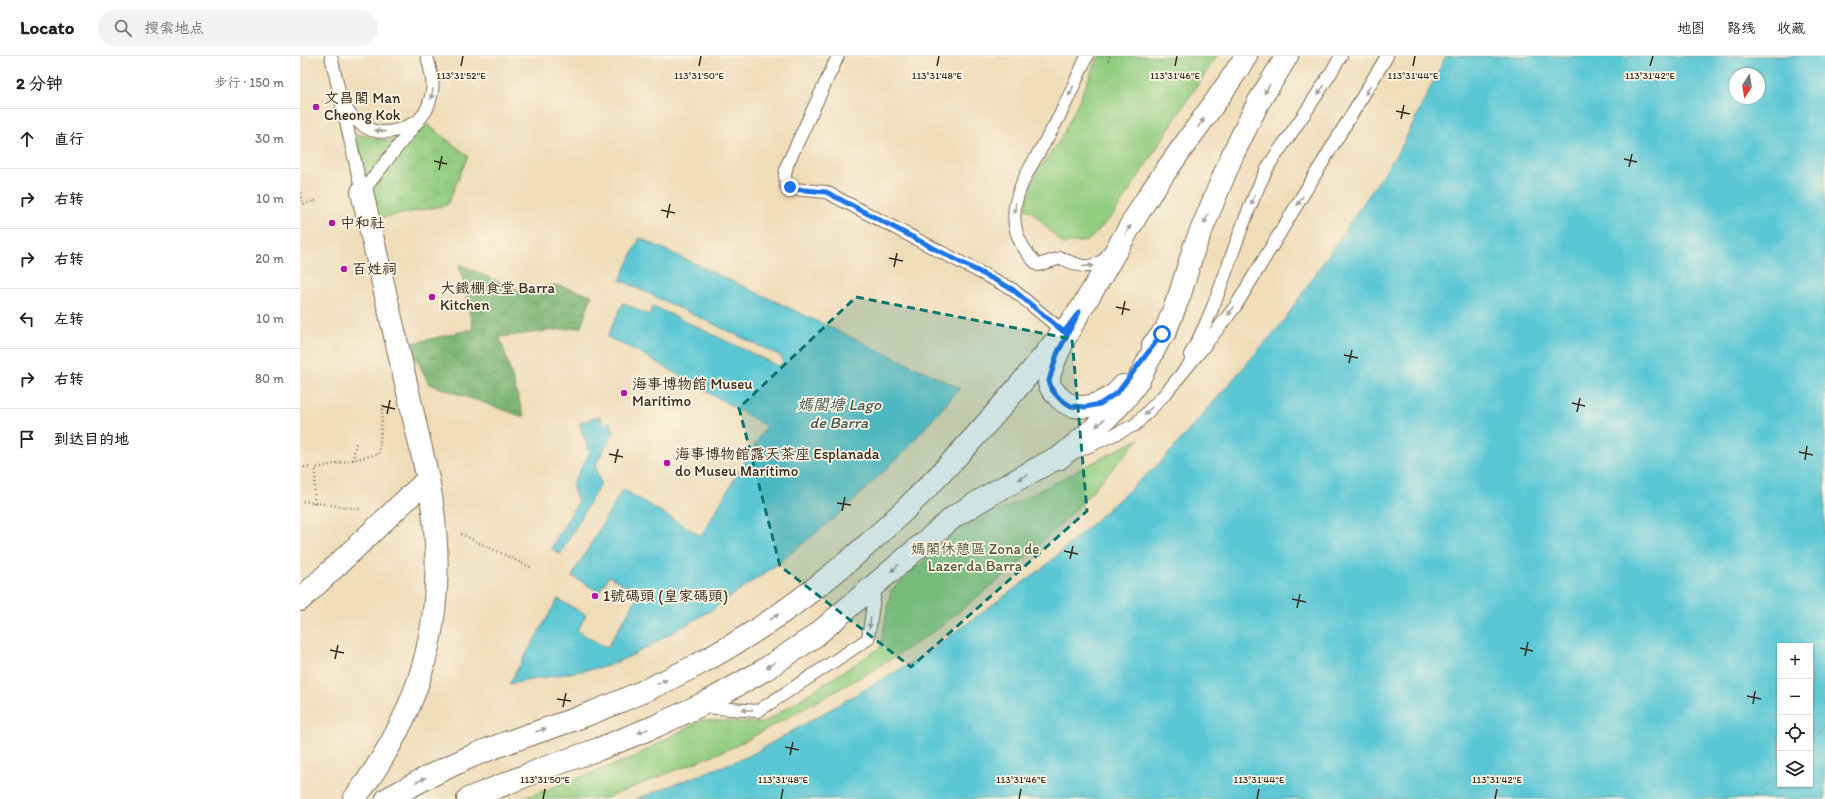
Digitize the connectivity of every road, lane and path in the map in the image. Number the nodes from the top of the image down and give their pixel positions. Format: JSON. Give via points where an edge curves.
{"nodes":[{"id":1,"x":331,"y":56,"type":"edge"},
{"id":2,"x":427,"y":56,"type":"edge"},
{"id":3,"x":838,"y":56,"type":"edge"},
{"id":4,"x":1087,"y":56,"type":"edge"},
{"id":5,"x":1110,"y":56,"type":"edge"},
{"id":6,"x":1246,"y":56,"type":"edge"},
{"id":7,"x":1288,"y":56,"type":"edge"},
{"id":8,"x":1341,"y":56,"type":"edge"},
{"id":9,"x":1387,"y":56,"type":"edge"},
{"id":10,"x":1108,"y":63,"type":"dead end"},
{"id":11,"x":340,"y":92,"type":"junction"},
{"id":12,"x":426,"y":111,"type":"junction"},
{"id":13,"x":362,"y":192,"type":"junction"},
{"id":14,"x":300,"y":193,"type":"edge"},
{"id":15,"x":319,"y":200,"type":"dead end"},
{"id":16,"x":1114,"y":254,"type":"junction"},
{"id":17,"x":1079,"y":312,"type":"junction"},
{"id":18,"x":1064,"y":332,"type":"junction"},
{"id":19,"x":1162,"y":334,"type":"junction"},
{"id":20,"x":1166,"y":394,"type":"junction"},
{"id":21,"x":383,"y":400,"type":"dead end"},
{"id":22,"x":356,"y":442,"type":"dead end"},
{"id":23,"x":1058,"y":459,"type":"junction"},
{"id":24,"x":354,"y":460,"type":"junction"},
{"id":25,"x":300,"y":467,"type":"edge"},
{"id":26,"x":316,"y":468,"type":"junction"},
{"id":27,"x":428,"y":479,"type":"junction"},
{"id":28,"x":303,"y":501,"type":"dead end"},
{"id":29,"x":314,"y":503,"type":"junction"},
{"id":30,"x":351,"y":508,"type":"dead end"},
{"id":31,"x":435,"y":522,"type":"junction"},
{"id":32,"x":532,"y":568,"type":"dead end"},
{"id":33,"x":876,"y":584,"type":"junction"},
{"id":34,"x":300,"y":600,"type":"edge"},
{"id":35,"x":695,"y":707,"type":"junction"},
{"id":36,"x":354,"y":799,"type":"edge"},
{"id":37,"x":387,"y":799,"type":"edge"},
{"id":38,"x":468,"y":799,"type":"edge"}],
"edges":[{"from":1,"to":11,"type":"lane"},
{"from":2,"to":12,"type":"lane","one_way":true,"via":[[433,82],[432,97]]},
{"from":3,"to":18,"type":"lane","via":[[787,166],[786,185],[794,189],[826,192],[1012,289]]},
{"from":4,"to":16,"type":"lane","one_way":true,"via":[[1054,127],[1025,175],[1017,196],[1015,232],[1027,255],[1038,265],[1061,258],[1087,268]]},
{"from":5,"to":10,"type":"path"},
{"from":16,"to":6,"type":"main road","one_way":true,"via":[[1147,200],[1222,95]]},
{"from":7,"to":19,"type":"main road","one_way":true,"via":[[1258,103],[1232,156],[1194,248],[1165,332]]},
{"from":8,"to":20,"type":"lane","one_way":true,"via":[[1265,172],[1236,241],[1207,324]]},
{"from":9,"to":20,"type":"lane","one_way":true,"via":[[1234,307]]},
{"from":12,"to":11,"type":"lane","one_way":true,"via":[[415,123],[401,130],[385,132],[369,129],[355,121],[345,108]]},
{"from":11,"to":13,"type":"lane"},
{"from":12,"to":13,"type":"lane"},
{"from":13,"to":27,"type":"main road"},
{"from":14,"to":15,"type":"path","via":[[303,204]]},
{"from":16,"to":17,"type":"main road"},
{"from":17,"to":18,"type":"main road"},
{"from":17,"to":19,"type":"main road","via":[[1057,354],[1049,381],[1052,390],[1071,406],[1100,404],[1118,392]]},
{"from":37,"to":18,"type":"main road","one_way":true,"via":[[416,782],[472,756],[586,715],[641,692],[694,667],[745,638],[837,571],[882,530],[943,470]]},
{"from":19,"to":23,"type":"main road","one_way":true,"via":[[1138,381],[1124,400]]},
{"from":20,"to":23,"type":"lane","one_way":true,"via":[[1135,425]]},
{"from":21,"to":24,"type":"path","via":[[379,454]]},
{"from":22,"to":24,"type":"path"},
{"from":23,"to":33,"type":"main road","one_way":true,"via":[[992,493],[956,516]]},
{"from":24,"to":26,"type":"path"},
{"from":25,"to":26,"type":"path"},
{"from":26,"to":29,"type":"path"},
{"from":27,"to":31,"type":"main road"},
{"from":27,"to":34,"type":"main road"},
{"from":28,"to":29,"type":"path"},
{"from":29,"to":30,"type":"path"},
{"from":31,"to":32,"type":"path"},
{"from":31,"to":36,"type":"main road","via":[[438,574],[423,667],[413,698],[386,754]]},
{"from":33,"to":35,"type":"main road","one_way":true,"via":[[815,636],[764,670]]},
{"from":33,"to":35,"type":"lane","one_way":true,"via":[[868,639],[758,711]]},
{"from":35,"to":38,"type":"main road","one_way":true,"via":[[656,726],[542,768]]}]}
